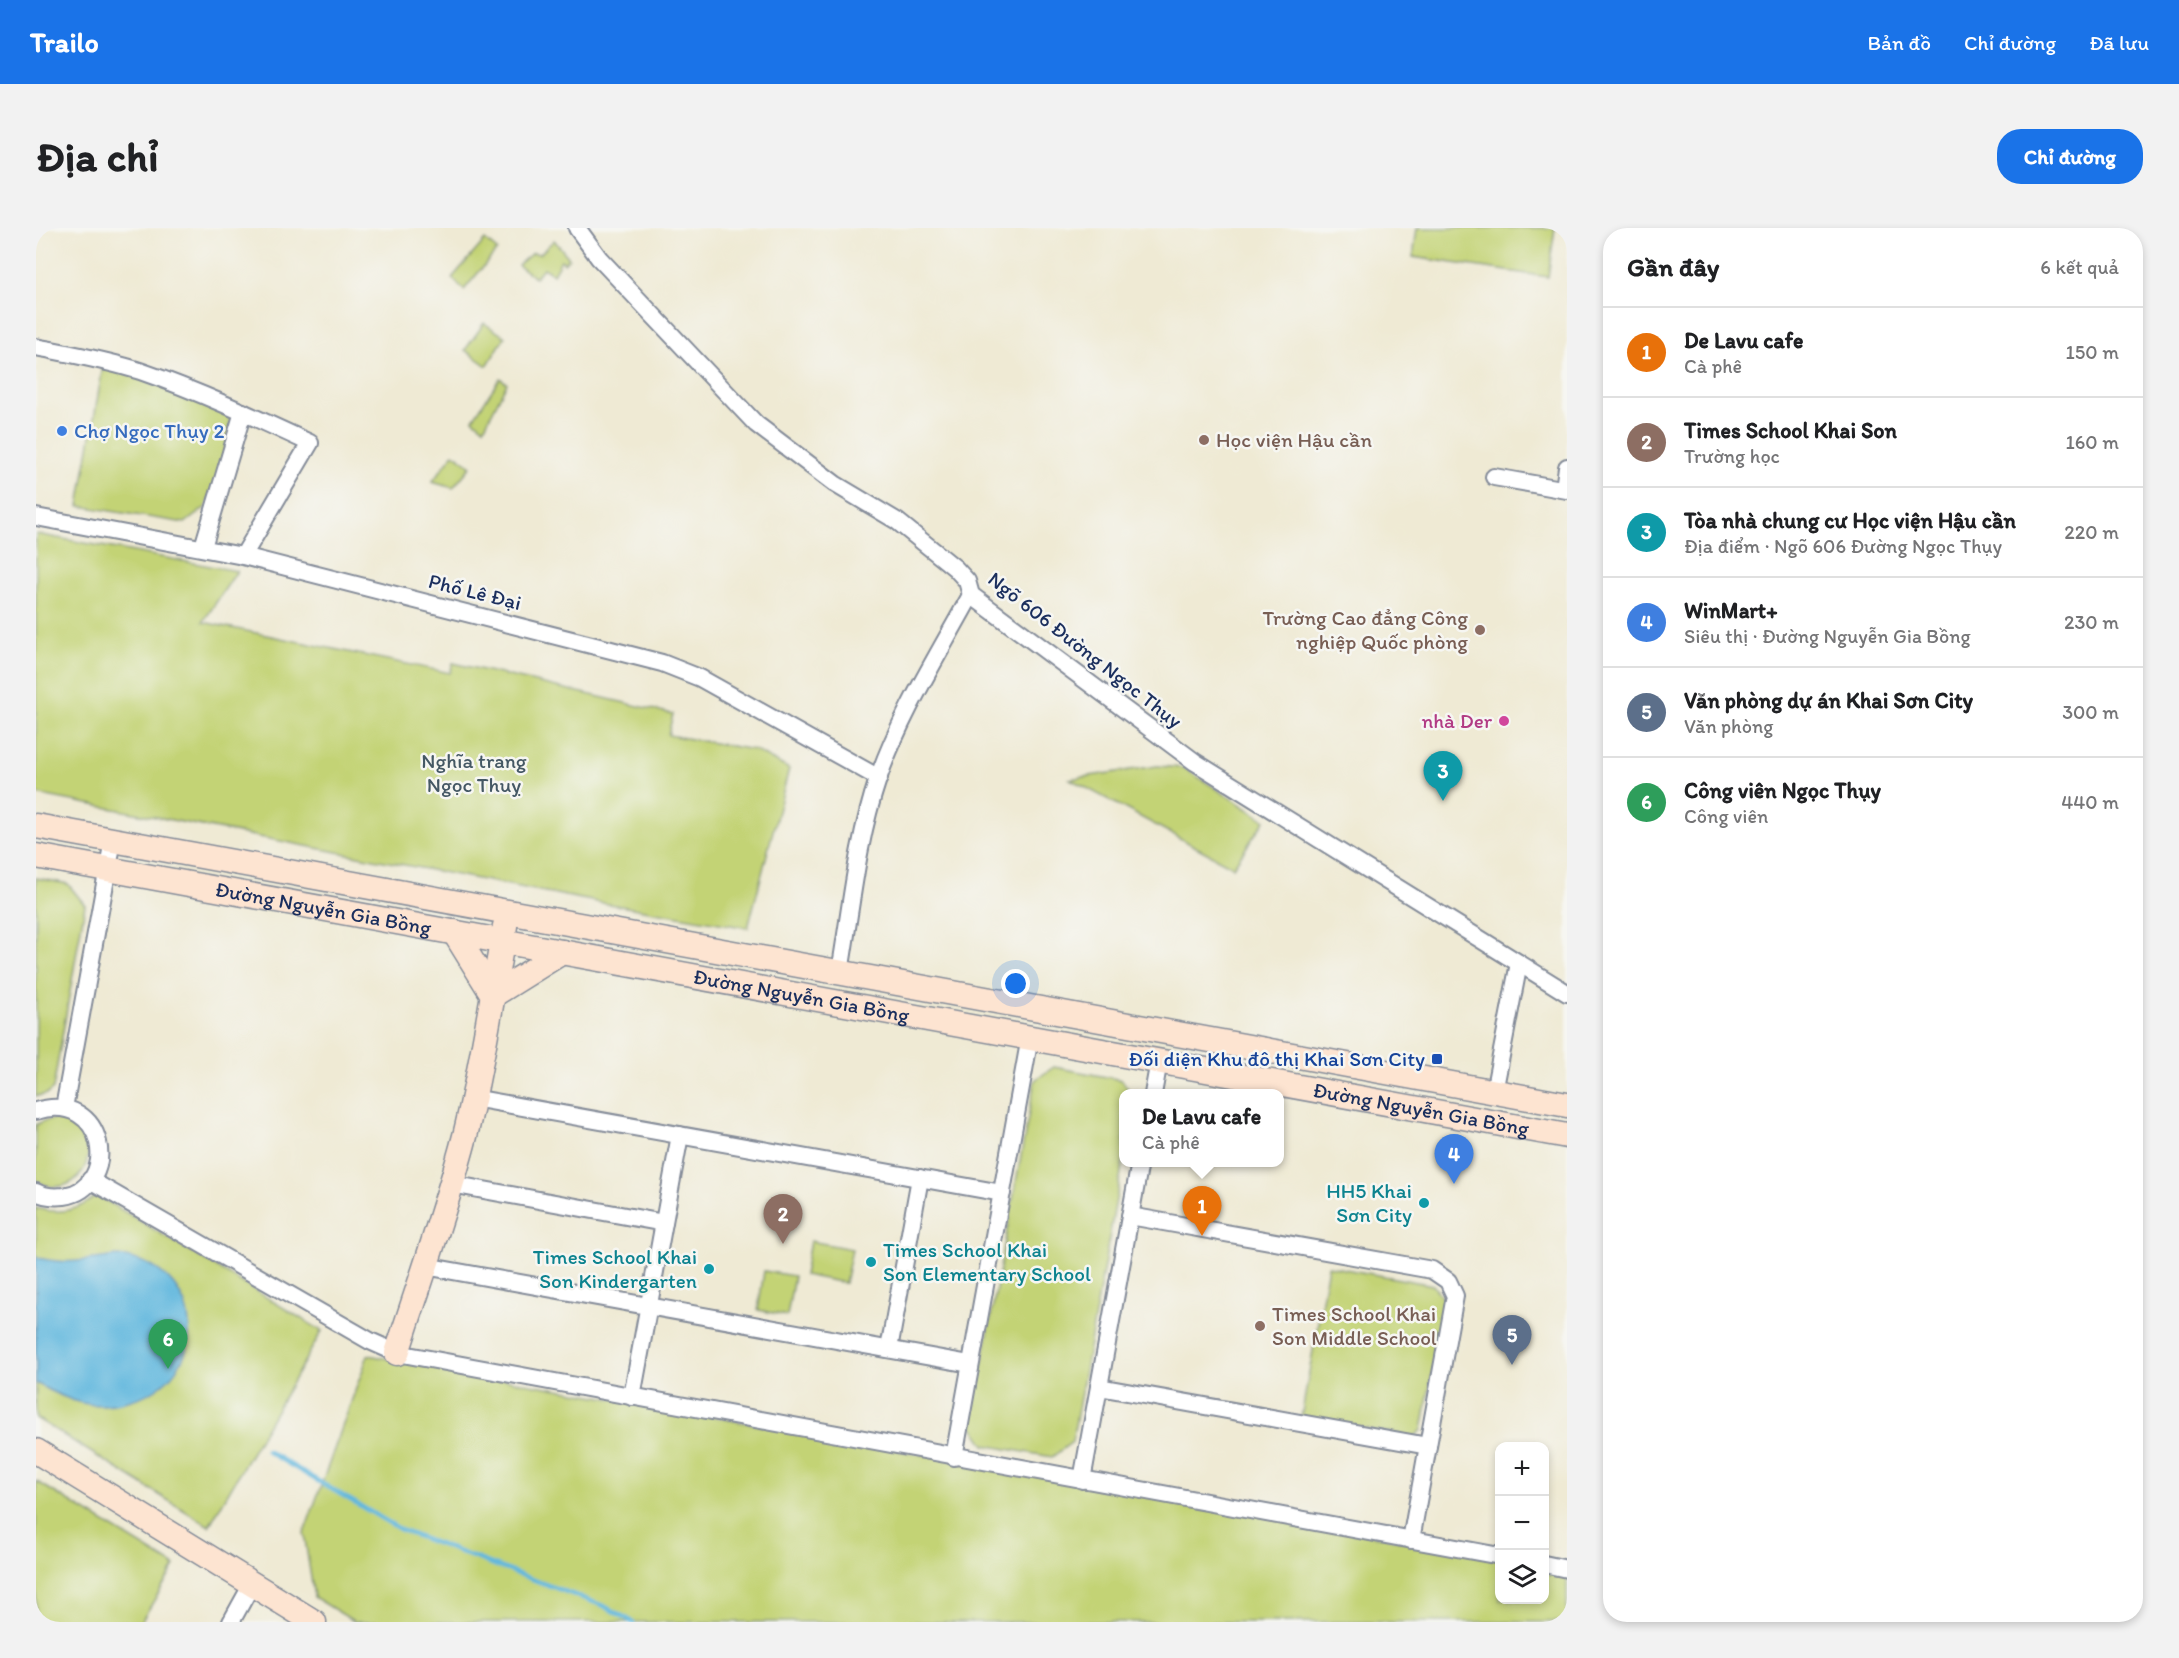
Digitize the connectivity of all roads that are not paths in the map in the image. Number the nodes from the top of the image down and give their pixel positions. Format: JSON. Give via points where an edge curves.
{"nodes":[{"id":1,"x":578,"y":228,"type":"edge"},
{"id":2,"x":36,"y":347,"type":"edge"},
{"id":3,"x":243,"y":412,"type":"junction"},
{"id":4,"x":1567,"y":467,"type":"edge"},
{"id":5,"x":1494,"y":477,"type":"dead end"},
{"id":6,"x":1565,"y":489,"type":"edge"},
{"id":7,"x":36,"y":517,"type":"edge"},
{"id":8,"x":203,"y":547,"type":"junction"},
{"id":9,"x":243,"y":556,"type":"junction"},
{"id":10,"x":971,"y":595,"type":"junction"},
{"id":11,"x":879,"y":778,"type":"junction"},
{"id":12,"x":36,"y":826,"type":"edge"},
{"id":13,"x":113,"y":840,"type":"junction"},
{"id":14,"x":36,"y":856,"type":"edge"},
{"id":15,"x":107,"y":869,"type":"junction"},
{"id":16,"x":508,"y":912,"type":"junction"},
{"id":17,"x":454,"y":932,"type":"junction"},
{"id":18,"x":502,"y":941,"type":"junction"},
{"id":19,"x":562,"y":952,"type":"junction"},
{"id":20,"x":1519,"y":963,"type":"junction"},
{"id":21,"x":840,"y":972,"type":"junction"},
{"id":22,"x":1567,"y":993,"type":"edge"},
{"id":23,"x":493,"y":995,"type":"junction"},
{"id":24,"x":1035,"y":1008,"type":"junction"},
{"id":25,"x":1164,"y":1032,"type":"junction"},
{"id":26,"x":1030,"y":1037,"type":"junction"},
{"id":27,"x":1159,"y":1061,"type":"junction"},
{"id":28,"x":1154,"y":1089,"type":"edge"},
{"id":29,"x":1494,"y":1092,"type":"junction"},
{"id":30,"x":473,"y":1098,"type":"junction"},
{"id":31,"x":1567,"y":1106,"type":"edge"},
{"id":32,"x":64,"y":1108,"type":"junction"},
{"id":33,"x":36,"y":1112,"type":"edge"},
{"id":34,"x":680,"y":1134,"type":"junction"},
{"id":35,"x":1567,"y":1136,"type":"edge"},
{"id":36,"x":1139,"y":1167,"type":"edge"},
{"id":37,"x":920,"y":1178,"type":"junction"},
{"id":38,"x":90,"y":1180,"type":"junction"},
{"id":39,"x":451,"y":1184,"type":"junction"},
{"id":40,"x":36,"y":1192,"type":"edge"},
{"id":41,"x":1002,"y":1193,"type":"junction"},
{"id":42,"x":1130,"y":1216,"type":"junction"},
{"id":43,"x":664,"y":1223,"type":"junction"},
{"id":44,"x":425,"y":1266,"type":"junction"},
{"id":45,"x":648,"y":1306,"type":"junction"},
{"id":46,"x":889,"y":1349,"type":"junction"},
{"id":47,"x":396,"y":1353,"type":"junction"},
{"id":48,"x":970,"y":1364,"type":"junction"},
{"id":49,"x":1099,"y":1387,"type":"junction"},
{"id":50,"x":632,"y":1398,"type":"junction"},
{"id":51,"x":1428,"y":1446,"type":"junction"},
{"id":52,"x":36,"y":1450,"type":"edge"},
{"id":53,"x":954,"y":1456,"type":"junction"},
{"id":54,"x":1082,"y":1480,"type":"junction"},
{"id":55,"x":1411,"y":1540,"type":"junction"},
{"id":56,"x":1495,"y":1555,"type":"edge"},
{"id":57,"x":1549,"y":1565,"type":"edge"},
{"id":58,"x":1567,"y":1569,"type":"edge"},
{"id":59,"x":252,"y":1584,"type":"junction"},
{"id":60,"x":231,"y":1622,"type":"edge"},
{"id":61,"x":314,"y":1622,"type":"edge"}],
"edges":[{"from":1,"to":10,"type":"street","name":"Ngõ 606 Đường Ngọc Thụy","via":[[599,258],[756,424],[835,484],[897,521],[955,568],[967,581]]},
{"from":2,"to":3,"type":"street","via":[[138,371]]},
{"from":3,"to":8,"type":"street"},
{"from":3,"to":9,"type":"street","via":[[310,443]]},
{"from":4,"to":6,"type":"street"},
{"from":5,"to":6,"type":"street"},
{"from":7,"to":8,"type":"street","name":"Phố Lê Đại"},
{"from":8,"to":9,"type":"street","name":"Phố Lê Đại"},
{"from":9,"to":11,"type":"street","name":"Phố Lê Đại","via":[[662,663],[700,678]]},
{"from":10,"to":11,"type":"street","via":[[896,737]]},
{"from":10,"to":20,"type":"street","name":"Ngõ 606 Đường Ngọc Thụy","via":[[1195,762]]},
{"from":11,"to":21,"type":"street","via":[[860,852]]},
{"from":12,"to":13,"type":"main road","name":"Đường Nguyễn Gia Bồng"},
{"from":13,"to":15,"type":"street"},
{"from":13,"to":16,"type":"main road","name":"Đường Nguyễn Gia Bồng"},
{"from":14,"to":15,"type":"main road","name":"Đường Nguyễn Gia Bồng"},
{"from":15,"to":17,"type":"main road","name":"Đường Nguyễn Gia Bồng"},
{"from":15,"to":32,"type":"street"},
{"from":16,"to":18,"type":"main road"},
{"from":16,"to":21,"type":"main road","name":"Đường Nguyễn Gia Bồng"},
{"from":17,"to":18,"type":"main road","name":"Đường Nguyễn Gia Bồng"},
{"from":17,"to":23,"type":"main road"},
{"from":18,"to":19,"type":"main road","name":"Đường Nguyễn Gia Bồng"},
{"from":18,"to":23,"type":"main road"},
{"from":19,"to":23,"type":"main road"},
{"from":19,"to":26,"type":"main road","name":"Đường Nguyễn Gia Bồng"},
{"from":20,"to":22,"type":"street","name":"Ngõ 606 Đường Ngọc Thụy"},
{"from":20,"to":29,"type":"street"},
{"from":21,"to":24,"type":"main road","name":"Đường Nguyễn Gia Bồng"},
{"from":23,"to":30,"type":"main road"},
{"from":24,"to":25,"type":"main road","name":"Đường Nguyễn Gia Bồng"},
{"from":24,"to":26,"type":"main road"},
{"from":25,"to":27,"type":"main road"},
{"from":25,"to":29,"type":"main road","name":"Đường Nguyễn Gia Bồng"},
{"from":26,"to":27,"type":"main road","name":"Đường Nguyễn Gia Bồng"},
{"from":26,"to":41,"type":"street"},
{"from":27,"to":28,"type":"street"},
{"from":27,"to":35,"type":"main road","name":"Đường Nguyễn Gia Bồng"},
{"from":29,"to":31,"type":"main road","name":"Đường Nguyễn Gia Bồng"},
{"from":30,"to":34,"type":"street"},
{"from":30,"to":39,"type":"main road"},
{"from":32,"to":33,"type":"street"},
{"from":32,"to":38,"type":"street","via":[[78,1113],[97,1136],[98,1165]]},
{"from":34,"to":37,"type":"street"},
{"from":34,"to":43,"type":"street"},
{"from":36,"to":42,"type":"street"},
{"from":37,"to":41,"type":"street"},
{"from":37,"to":46,"type":"street"},
{"from":38,"to":40,"type":"street","via":[[69,1195],[54,1197]]},
{"from":38,"to":47,"type":"street"},
{"from":39,"to":43,"type":"street"},
{"from":39,"to":44,"type":"main road"},
{"from":41,"to":48,"type":"street"},
{"from":42,"to":49,"type":"street"},
{"from":42,"to":51,"type":"street","via":[[1421,1268],[1441,1275],[1455,1296]]},
{"from":43,"to":45,"type":"street"},
{"from":44,"to":45,"type":"street"},
{"from":44,"to":47,"type":"main road"},
{"from":45,"to":46,"type":"street"},
{"from":45,"to":50,"type":"street"},
{"from":46,"to":48,"type":"street"},
{"from":47,"to":50,"type":"street"},
{"from":48,"to":53,"type":"street"},
{"from":49,"to":51,"type":"street"},
{"from":49,"to":54,"type":"street"},
{"from":50,"to":53,"type":"street"},
{"from":51,"to":55,"type":"street"},
{"from":52,"to":59,"type":"main road"},
{"from":53,"to":54,"type":"street"},
{"from":54,"to":55,"type":"street"},
{"from":55,"to":56,"type":"street"},
{"from":57,"to":58,"type":"street"},
{"from":59,"to":60,"type":"street"},
{"from":59,"to":61,"type":"main road"}]}
